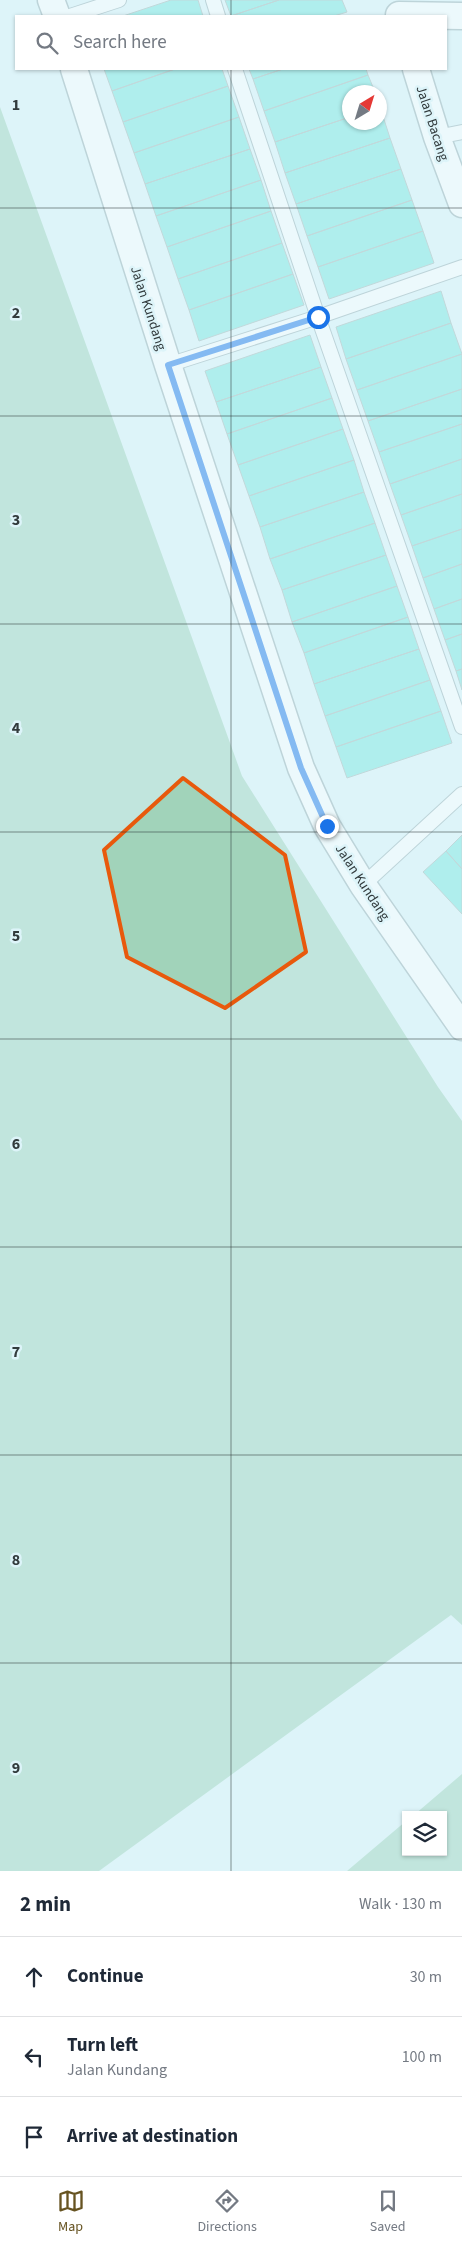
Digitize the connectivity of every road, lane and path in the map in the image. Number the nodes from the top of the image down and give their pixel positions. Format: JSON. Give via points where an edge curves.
{"nodes":[{"id":1,"x":51,"y":0,"type":"edge"},
{"id":2,"x":118,"y":0,"type":"edge"},
{"id":3,"x":212,"y":0,"type":"edge"},
{"id":4,"x":397,"y":10,"type":"edge"},
{"id":5,"x":57,"y":15,"type":"edge"},
{"id":6,"x":73,"y":15,"type":"edge"},
{"id":7,"x":218,"y":15,"type":"edge"},
{"id":8,"x":462,"y":16,"type":"edge"},
{"id":9,"x":74,"y":70,"type":"edge"},
{"id":10,"x":235,"y":70,"type":"edge"},
{"id":11,"x":417,"y":70,"type":"edge"},
{"id":12,"x":450,"y":134,"type":"edge"},
{"id":13,"x":462,"y":204,"type":"edge"},
{"id":14,"x":462,"y":267,"type":"edge"},
{"id":15,"x":318,"y":317,"type":"junction"},
{"id":16,"x":168,"y":365,"type":"junction"},
{"id":17,"x":462,"y":727,"type":"edge"},
{"id":18,"x":462,"y":794,"type":"edge"},
{"id":19,"x":363,"y":885,"type":"junction"},
{"id":20,"x":461,"y":1023,"type":"edge"}],
"edges":[{"from":1,"to":5,"type":"street"},
{"from":2,"to":6,"type":"lane"},
{"from":3,"to":7,"type":"lane"},
{"from":4,"to":8,"type":"street"},
{"from":9,"to":16,"type":"street","name":"Jalan Kundang"},
{"from":10,"to":15,"type":"lane"},
{"from":11,"to":12,"type":"street","name":"Jalan Bacang"},
{"from":12,"to":13,"type":"street","name":"Jalan Bacang"},
{"from":14,"to":15,"type":"lane"},
{"from":15,"to":16,"type":"lane"},
{"from":15,"to":17,"type":"lane"},
{"from":16,"to":19,"type":"street","name":"Jalan Kundang","via":[[301,768],[327,826]]},
{"from":18,"to":19,"type":"lane"},
{"from":19,"to":20,"type":"street","name":"Jalan Kundang"}]}
